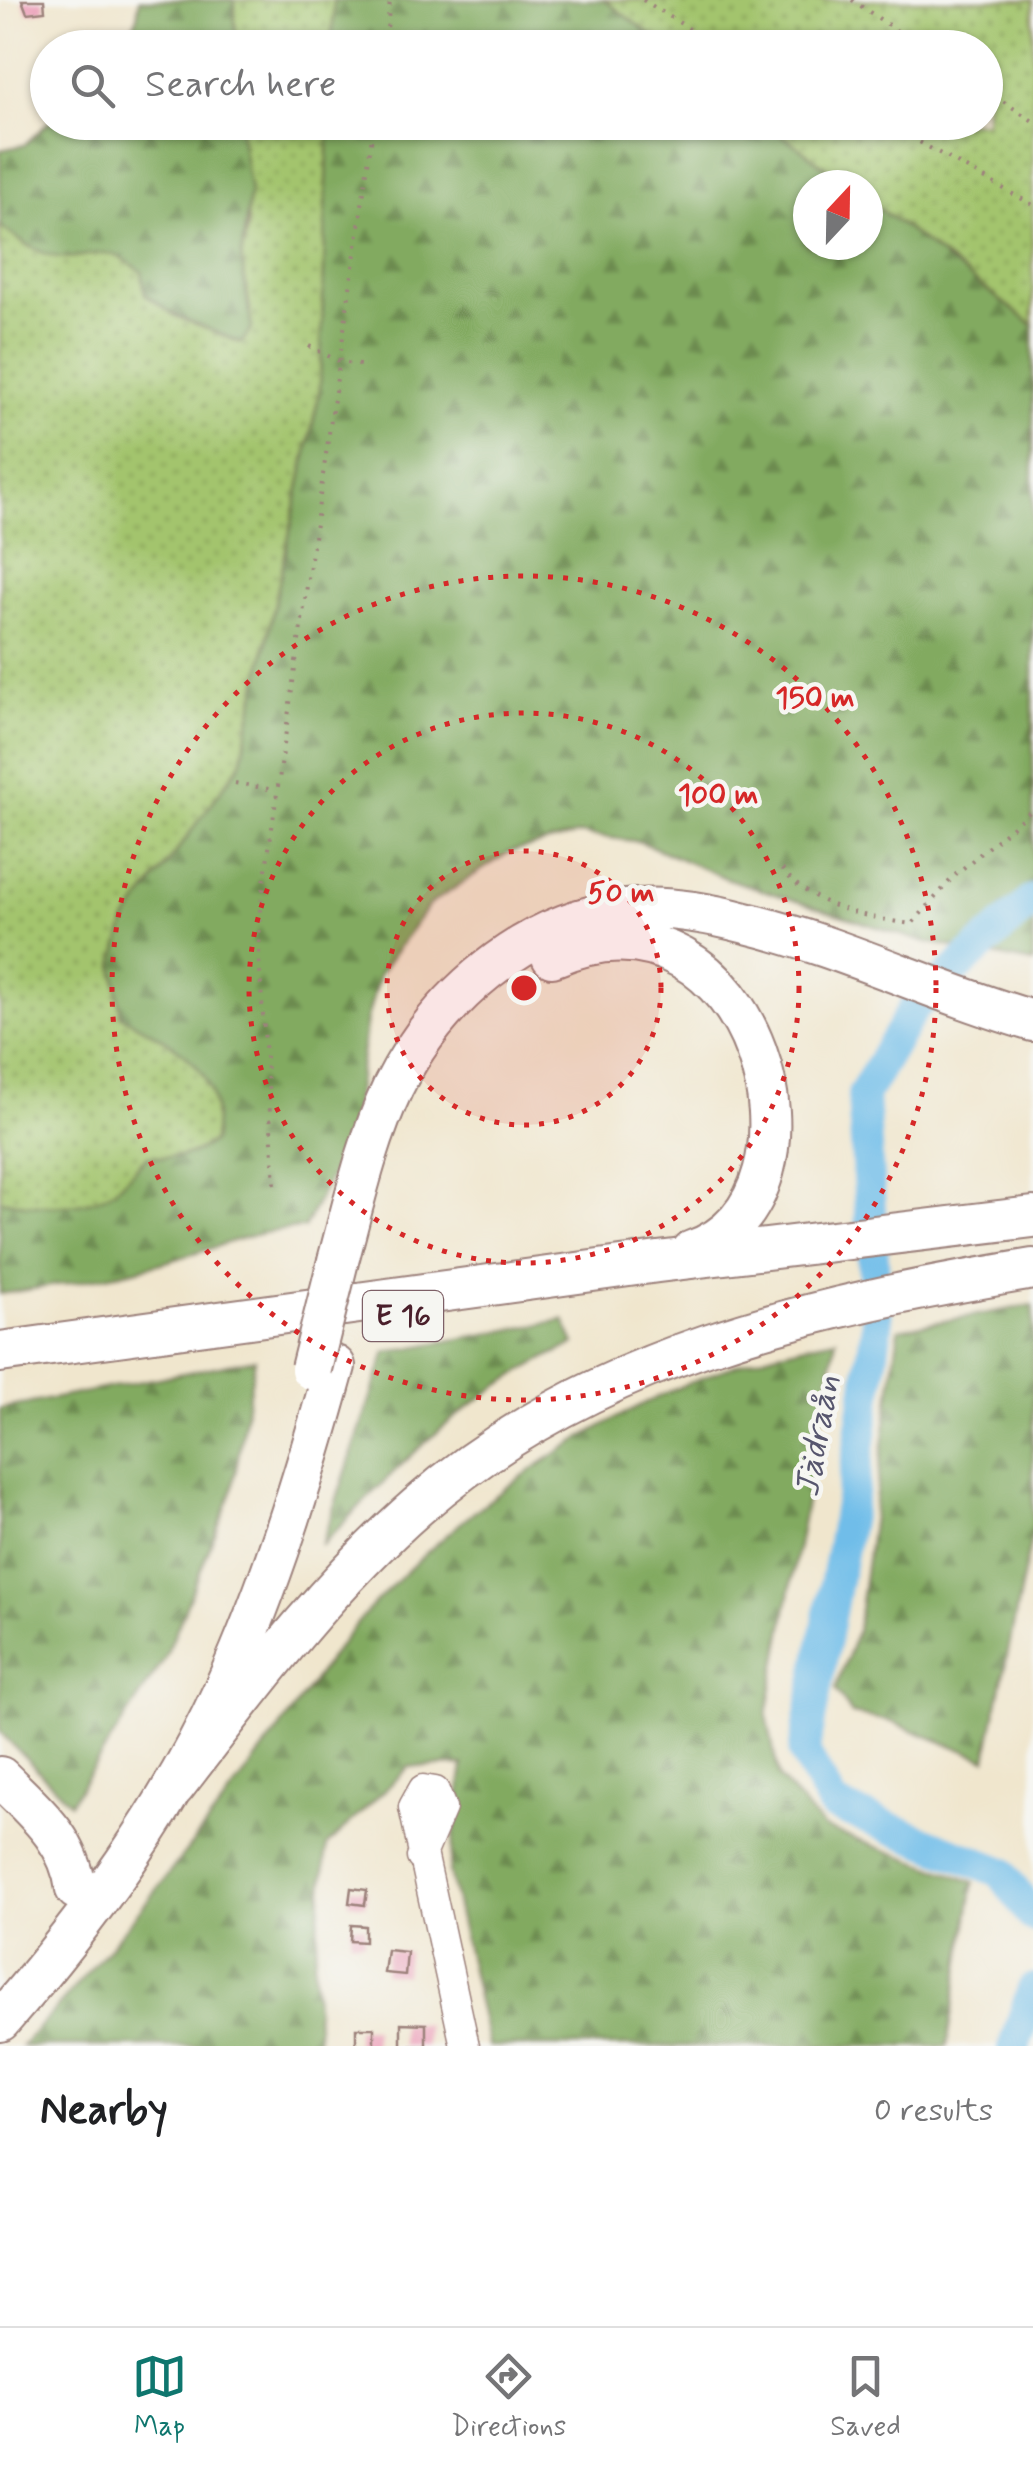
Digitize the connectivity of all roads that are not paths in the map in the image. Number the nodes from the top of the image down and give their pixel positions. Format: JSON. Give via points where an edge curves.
{"nodes":[{"id":1,"x":1033,"y":1021,"type":"edge"},
{"id":2,"x":1033,"y":1217,"type":"edge"},
{"id":3,"x":1033,"y":1248,"type":"edge"},
{"id":4,"x":810,"y":1258,"type":"junction"},
{"id":5,"x":350,"y":1259,"type":"junction"},
{"id":6,"x":927,"y":1259,"type":"junction"},
{"id":7,"x":658,"y":1262,"type":"junction"},
{"id":8,"x":1033,"y":1268,"type":"edge"},
{"id":9,"x":0,"y":1352,"type":"edge"},
{"id":10,"x":323,"y":1368,"type":"junction"},
{"id":11,"x":0,"y":1370,"type":"edge"},
{"id":12,"x":0,"y":1777,"type":"edge"},
{"id":13,"x":174,"y":1787,"type":"junction"},
{"id":14,"x":421,"y":1857,"type":"dead end"},
{"id":15,"x":76,"y":1890,"type":"junction"},
{"id":16,"x":0,"y":1983,"type":"edge"},
{"id":17,"x":0,"y":2020,"type":"edge"},
{"id":18,"x":464,"y":2046,"type":"edge"}],
"edges":[{"from":1,"to":5,"type":"highway","via":[[748,923],[654,910],[594,918],[522,946],[485,971],[417,1045],[376,1130]]},
{"from":2,"to":6,"type":"highway","number":"E 16"},
{"from":3,"to":6,"type":"highway","number":"E 16"},
{"from":4,"to":6,"type":"highway","number":"E 16"},
{"from":4,"to":7,"type":"highway","number":"E 16"},
{"from":4,"to":11,"type":"highway","number":"E 16"},
{"from":5,"to":7,"type":"highway","via":[[396,1140],[437,1058],[464,1023],[534,965],[568,950],[623,943],[702,970],[742,1013],[763,1073],[766,1147],[747,1214],[702,1248]]},
{"from":5,"to":10,"type":"highway"},
{"from":6,"to":8,"type":"highway"},
{"from":6,"to":13,"type":"highway","via":[[805,1314],[704,1344],[599,1386],[470,1464],[417,1507],[316,1609]]},
{"from":7,"to":9,"type":"highway","number":"E 16"},
{"from":10,"to":13,"type":"highway","via":[[289,1522],[224,1690]]},
{"from":10,"to":15,"type":"highway","via":[[195,1694],[113,1839]]},
{"from":12,"to":15,"type":"highway","via":[[57,1836]]},
{"from":13,"to":17,"type":"highway","via":[[70,1938]]},
{"from":14,"to":18,"type":"street"},
{"from":15,"to":16,"type":"highway"}]}
